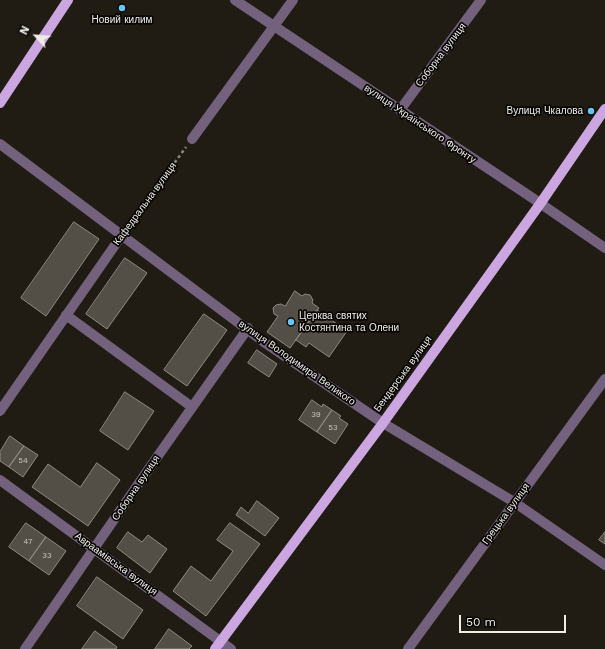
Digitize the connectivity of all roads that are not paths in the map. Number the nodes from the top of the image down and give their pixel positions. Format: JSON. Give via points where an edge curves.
{"nodes":[{"id":1,"x":68,"y":0,"type":"edge"},
{"id":2,"x":235,"y":0,"type":"edge"},
{"id":3,"x":293,"y":0,"type":"edge"},
{"id":4,"x":482,"y":0,"type":"edge"},
{"id":5,"x":274,"y":26,"type":"junction"},
{"id":6,"x":0,"y":103,"type":"edge"},
{"id":7,"x":605,"y":109,"type":"edge"},
{"id":8,"x":400,"y":110,"type":"junction"},
{"id":9,"x":192,"y":139,"type":"road end"},
{"id":10,"x":0,"y":144,"type":"edge"},
{"id":11,"x":540,"y":204,"type":"junction"},
{"id":12,"x":122,"y":236,"type":"junction"},
{"id":13,"x":605,"y":248,"type":"edge"},
{"id":14,"x":66,"y":315,"type":"junction"},
{"id":15,"x":248,"y":328,"type":"junction"},
{"id":16,"x":605,"y":379,"type":"edge"},
{"id":17,"x":192,"y":407,"type":"junction"},
{"id":18,"x":0,"y":410,"type":"edge"},
{"id":19,"x":383,"y":423,"type":"junction"},
{"id":20,"x":0,"y":480,"type":"edge"},
{"id":21,"x":514,"y":502,"type":"junction"},
{"id":22,"x":95,"y":548,"type":"junction"},
{"id":23,"x":605,"y":565,"type":"edge"},
{"id":24,"x":217,"y":645,"type":"edge"},
{"id":25,"x":25,"y":649,"type":"edge"},
{"id":26,"x":231,"y":649,"type":"edge"},
{"id":27,"x":408,"y":649,"type":"edge"}],
"edges":[{"from":1,"to":6,"type":"main road"},
{"from":2,"to":5,"type":"street","name":"вулиця Українського Фронту"},
{"from":3,"to":5,"type":"street"},
{"from":4,"to":8,"type":"street","name":"Соборна вулиця"},
{"from":5,"to":8,"type":"street","name":"вулиця Українського Фронту"},
{"from":5,"to":9,"type":"street"},
{"from":7,"to":11,"type":"main road","name":"Бендерська вулиця"},
{"from":8,"to":11,"type":"street","name":"вулиця Українського Фронту"},
{"from":10,"to":12,"type":"street","name":"вулиця Володимира Великого"},
{"from":11,"to":13,"type":"street","name":"вулиця Українського Фронту"},
{"from":11,"to":19,"type":"main road","name":"Бендерська вулиця"},
{"from":12,"to":14,"type":"street","name":"Кафедральна вулиця"},
{"from":12,"to":15,"type":"street","name":"вулиця Володимира Великого"},
{"from":14,"to":17,"type":"street"},
{"from":14,"to":18,"type":"street","name":"Кафедральна вулиця"},
{"from":15,"to":17,"type":"street","name":"Соборна вулиця"},
{"from":15,"to":19,"type":"street","name":"вулиця Володимира Великого","via":[[264,342]]},
{"from":16,"to":21,"type":"street","name":"Грецька вулиця"},
{"from":17,"to":22,"type":"street","name":"Соборна вулиця"},
{"from":19,"to":21,"type":"street","name":"вулиця Володимира Великого"},
{"from":19,"to":24,"type":"main road","name":"Бендерська вулиця"},
{"from":20,"to":22,"type":"street","name":"Авраамівська вулиця"},
{"from":21,"to":23,"type":"street","name":"вулиця Володимира Великого"},
{"from":21,"to":27,"type":"street","name":"Грецька вулиця"},
{"from":22,"to":24,"type":"street","name":"Авраамівська вулиця"},
{"from":22,"to":25,"type":"street","name":"Соборна вулиця"},
{"from":24,"to":26,"type":"street","name":"Авраамівська вулиця"}]}
